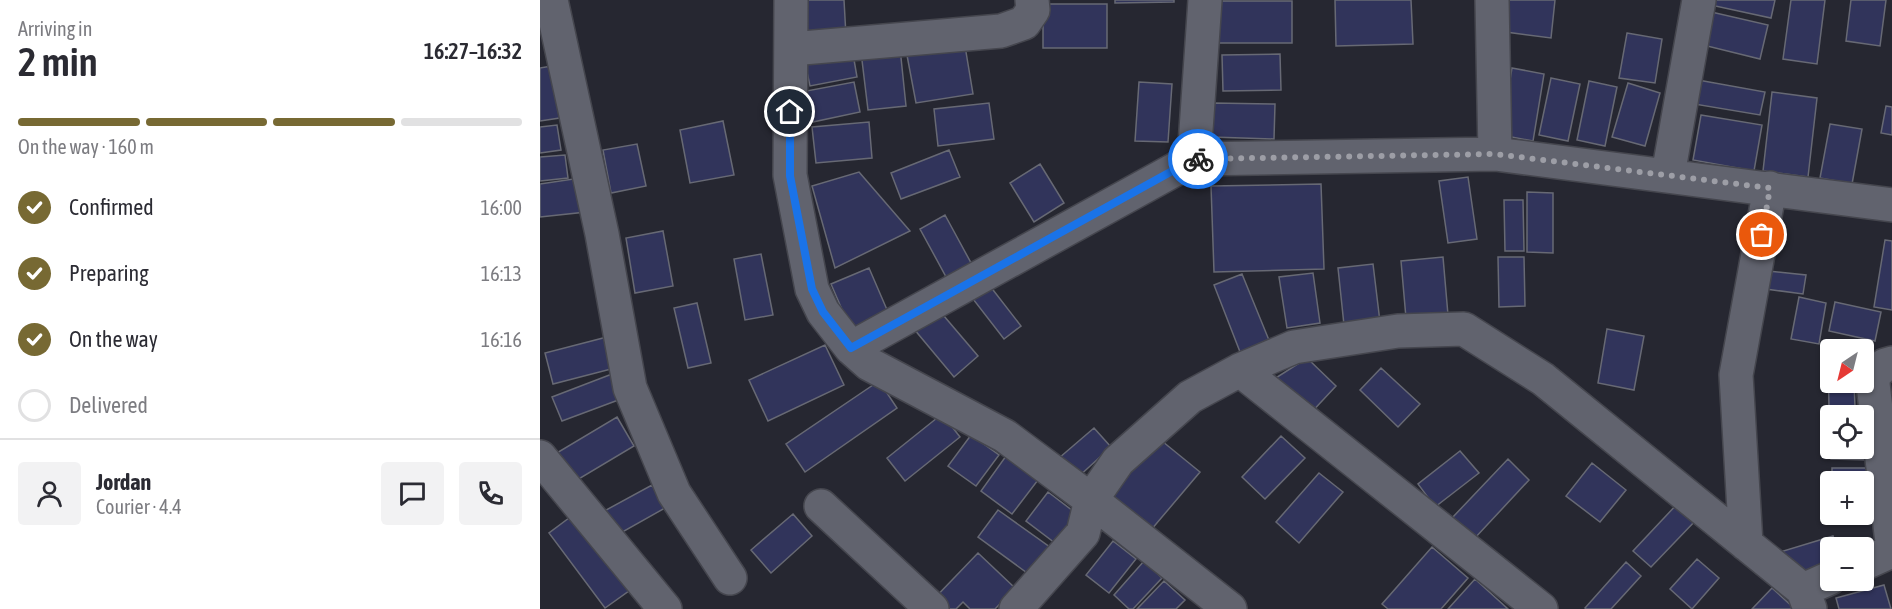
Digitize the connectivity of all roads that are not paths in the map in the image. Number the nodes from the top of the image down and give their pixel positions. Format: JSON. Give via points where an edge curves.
{"nodes":[{"id":1,"x":551,"y":0,"type":"edge"},
{"id":2,"x":791,"y":0,"type":"edge"},
{"id":3,"x":1032,"y":0,"type":"edge"},
{"id":4,"x":1205,"y":0,"type":"edge"},
{"id":5,"x":1492,"y":0,"type":"edge"},
{"id":6,"x":1699,"y":0,"type":"edge"},
{"id":7,"x":550,"y":48,"type":"edge"},
{"id":8,"x":791,"y":49,"type":"junction"},
{"id":9,"x":1495,"y":154,"type":"junction"},
{"id":10,"x":1194,"y":159,"type":"junction"},
{"id":11,"x":1668,"y":175,"type":"junction"},
{"id":12,"x":1770,"y":188,"type":"junction"},
{"id":13,"x":1892,"y":206,"type":"edge"},
{"id":14,"x":851,"y":348,"type":"junction"},
{"id":15,"x":1892,"y":363,"type":"edge"},
{"id":16,"x":1240,"y":370,"type":"junction"},
{"id":17,"x":540,"y":457,"type":"edge"},
{"id":18,"x":1091,"y":500,"type":"junction"},
{"id":19,"x":820,"y":506,"type":"dead end"},
{"id":20,"x":1892,"y":542,"type":"edge"},
{"id":21,"x":1746,"y":544,"type":"junction"},
{"id":22,"x":1892,"y":551,"type":"edge"},
{"id":23,"x":1874,"y":559,"type":"edge"},
{"id":24,"x":730,"y":578,"type":"dead end"},
{"id":25,"x":1814,"y":592,"type":"edge"},
{"id":26,"x":665,"y":609,"type":"edge"},
{"id":27,"x":932,"y":609,"type":"edge"},
{"id":28,"x":1016,"y":609,"type":"edge"},
{"id":29,"x":1230,"y":609,"type":"edge"},
{"id":30,"x":1541,"y":609,"type":"edge"}],
"edges":[{"from":1,"to":7,"type":"street"},
{"from":2,"to":8,"type":"street"},
{"from":3,"to":8,"type":"street","via":[[1032,10],[1024,24],[1001,31]]},
{"from":4,"to":10,"type":"street"},
{"from":5,"to":9,"type":"street"},
{"from":6,"to":11,"type":"street"},
{"from":7,"to":24,"type":"street","via":[[602,234],[630,388],[674,493]]},
{"from":8,"to":14,"type":"street","via":[[790,176],[812,289],[823,312]]},
{"from":9,"to":10,"type":"street"},
{"from":9,"to":11,"type":"street"},
{"from":10,"to":14,"type":"street"},
{"from":11,"to":12,"type":"street"},
{"from":12,"to":13,"type":"street"},
{"from":12,"to":21,"type":"street","via":[[1736,375]]},
{"from":14,"to":18,"type":"street","via":[[868,364],[1005,436]]},
{"from":15,"to":20,"type":"street","via":[[1874,374],[1873,384]]},
{"from":16,"to":18,"type":"street","via":[[1190,397],[1118,461]]},
{"from":16,"to":21,"type":"street","via":[[1294,347],[1340,338],[1464,329],[1543,379]]},
{"from":16,"to":30,"type":"street"},
{"from":17,"to":26,"type":"street"},
{"from":18,"to":28,"type":"street","via":[[1083,533]]},
{"from":18,"to":29,"type":"street"},
{"from":19,"to":27,"type":"street"},
{"from":21,"to":25,"type":"street"},
{"from":22,"to":23,"type":"street"}]}
